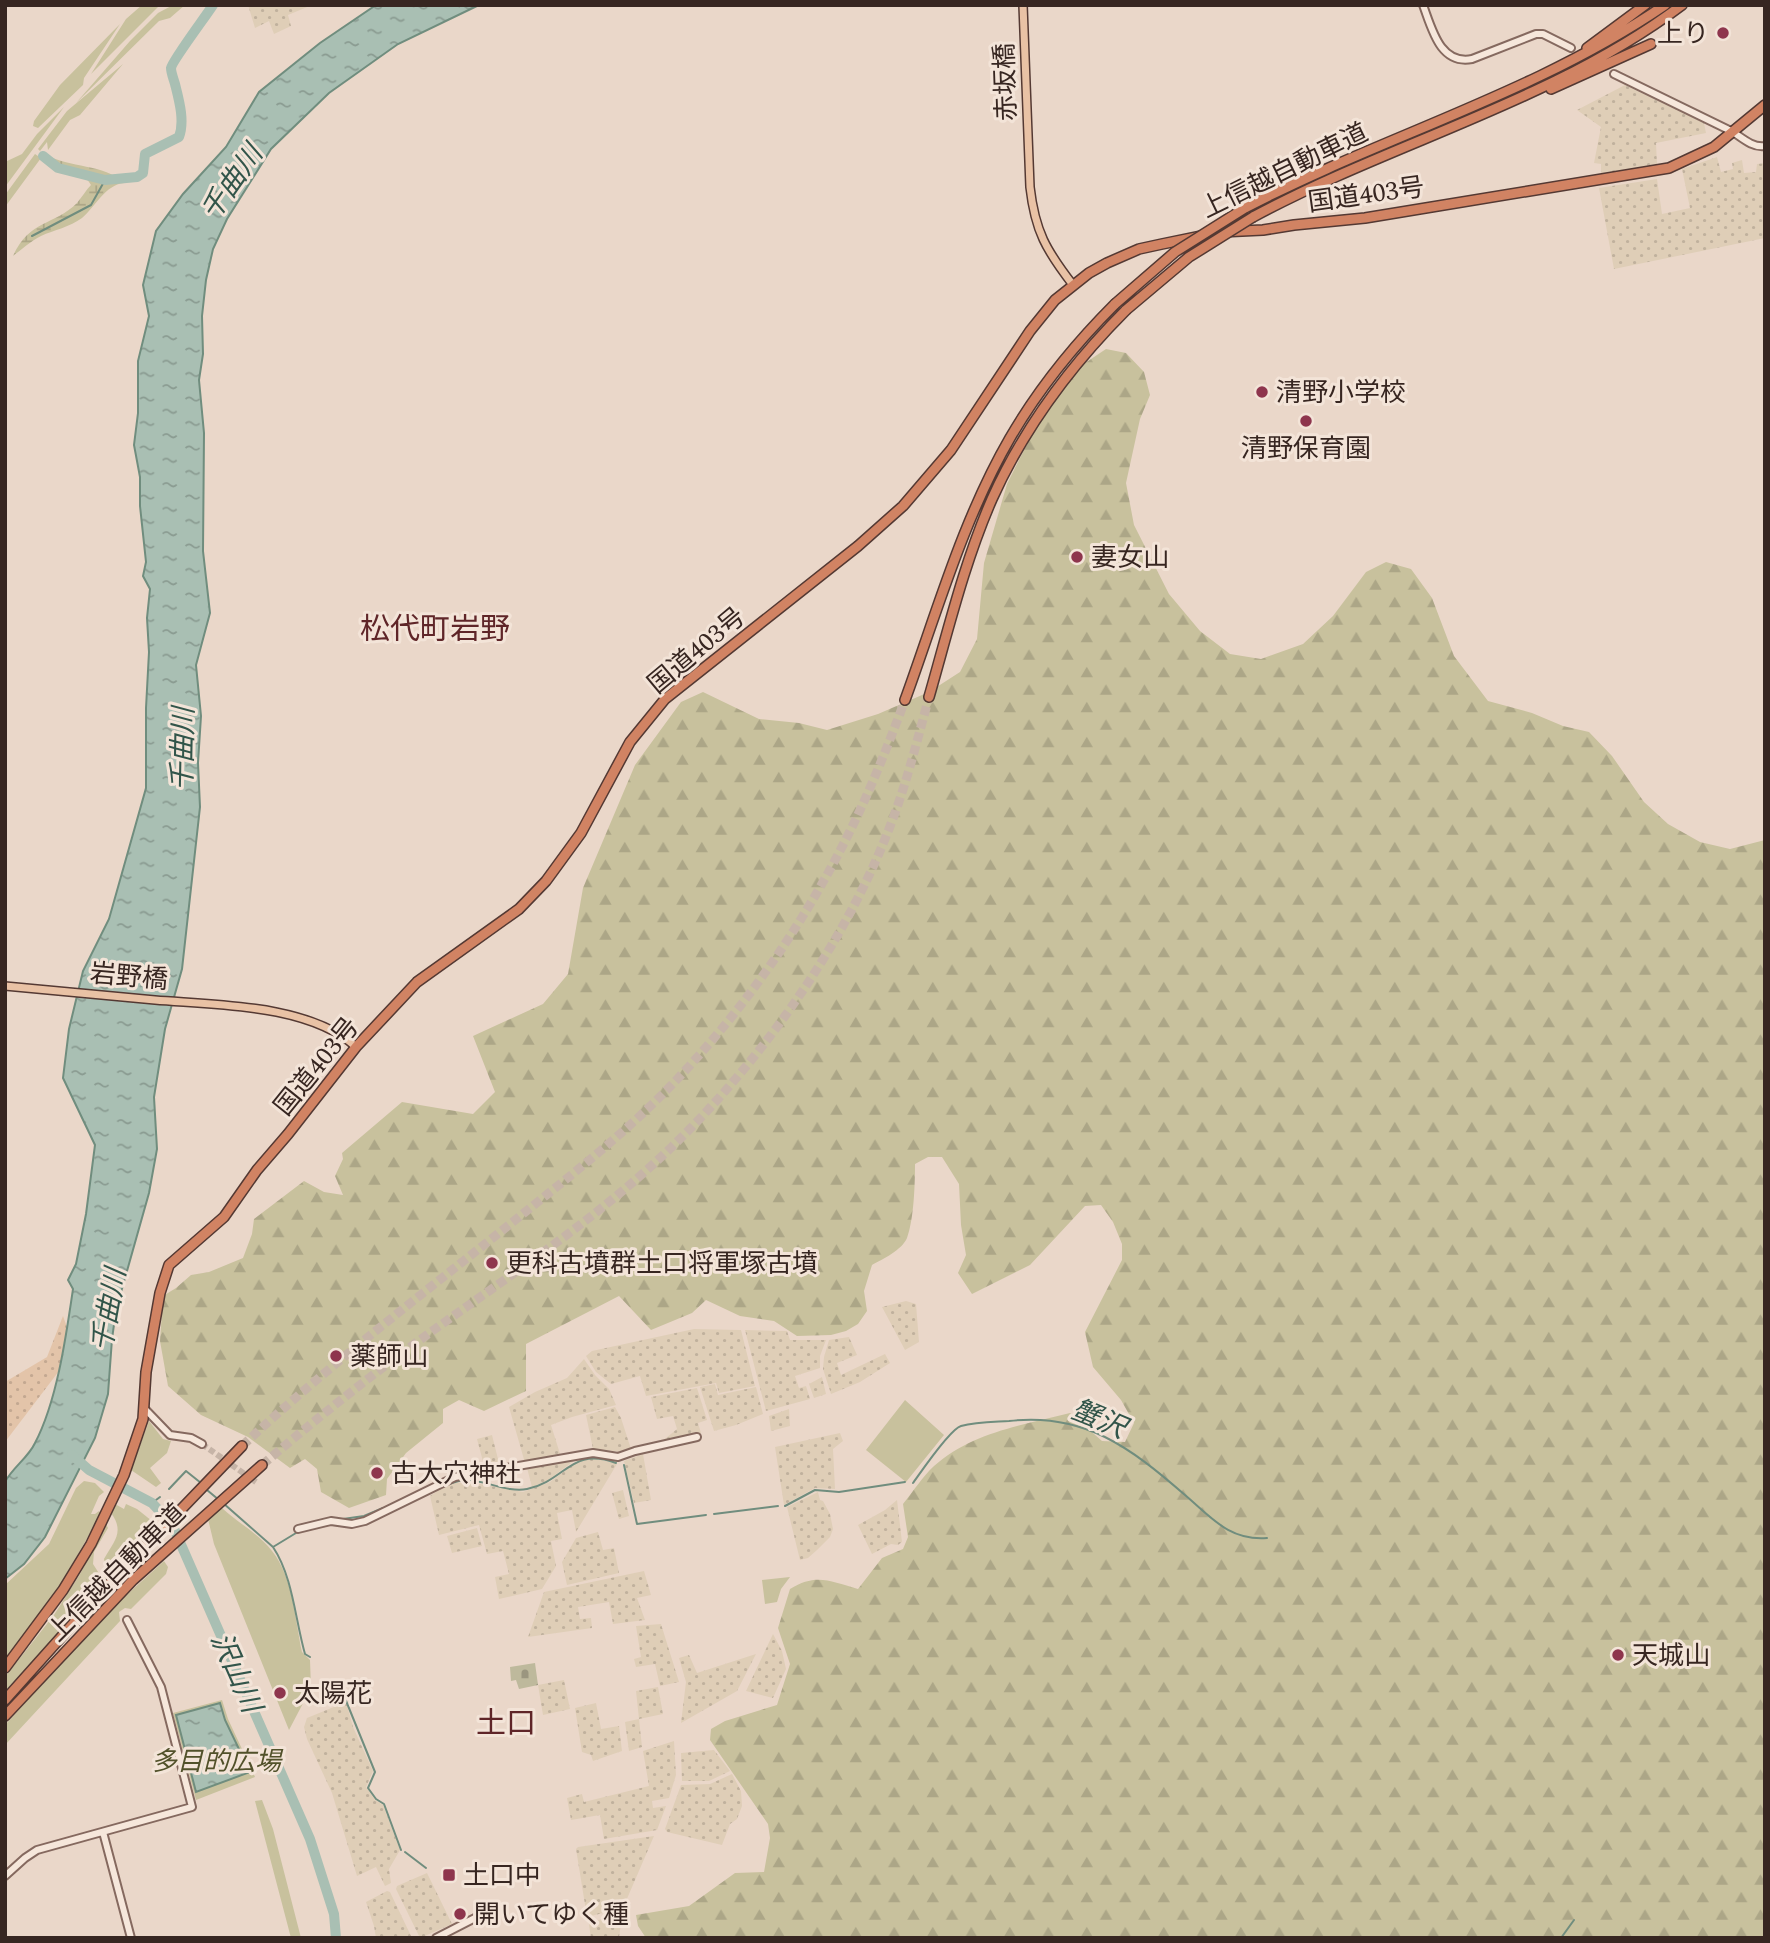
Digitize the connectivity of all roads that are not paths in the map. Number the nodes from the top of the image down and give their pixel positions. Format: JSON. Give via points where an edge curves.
{"nodes":[{"id":1,"x":1023,"y":5,"type":"edge"},
{"id":2,"x":1423,"y":5,"type":"edge"},
{"id":3,"x":1645,"y":5,"type":"edge"},
{"id":4,"x":1665,"y":5,"type":"edge"},
{"id":5,"x":1682,"y":5,"type":"edge"},
{"id":6,"x":1651,"y":44,"type":"dead end"},
{"id":7,"x":1571,"y":48,"type":"dead end"},
{"id":8,"x":1614,"y":74,"type":"dead end"},
{"id":9,"x":1503,"y":95,"type":"junction"},
{"id":10,"x":1765,"y":106,"type":"edge"},
{"id":11,"x":1733,"y":132,"type":"junction"},
{"id":12,"x":1439,"y":133,"type":"junction"},
{"id":13,"x":1765,"y":146,"type":"edge"},
{"id":14,"x":1073,"y":285,"type":"junction"},
{"id":15,"x":929,"y":697,"type":"tunnel mouth"},
{"id":16,"x":905,"y":700,"type":"tunnel mouth"},
{"id":17,"x":5,"y":986,"type":"edge"},
{"id":18,"x":356,"y":1047,"type":"junction"},
{"id":19,"x":143,"y":1408,"type":"junction"},
{"id":20,"x":697,"y":1437,"type":"dead end"},
{"id":21,"x":202,"y":1444,"type":"tunnel mouth"},
{"id":22,"x":242,"y":1446,"type":"tunnel mouth"},
{"id":23,"x":262,"y":1465,"type":"tunnel mouth"},
{"id":24,"x":299,"y":1529,"type":"dead end"},
{"id":25,"x":127,"y":1620,"type":"dead end"},
{"id":26,"x":5,"y":1668,"type":"edge"},
{"id":27,"x":5,"y":1700,"type":"edge"},
{"id":28,"x":5,"y":1716,"type":"edge"},
{"id":29,"x":103,"y":1832,"type":"junction"},
{"id":30,"x":5,"y":1876,"type":"edge"},
{"id":31,"x":475,"y":1918,"type":"dead end"},
{"id":32,"x":131,"y":1938,"type":"edge"},
{"id":33,"x":436,"y":1938,"type":"edge"}],
"edges":[{"from":1,"to":14,"type":"main road","name":"赤坂橋","via":[[1034,216],[1041,237]]},
{"from":2,"to":7,"type":"street","via":[[1441,47],[1461,61],[1536,34]]},
{"from":3,"to":9,"type":"highway","via":[[1609,34]]},
{"from":4,"to":9,"type":"highway","name":"上信越自動車道","via":[[1590,52]]},
{"from":5,"to":12,"type":"highway","name":"上信越自動車道","via":[[1565,76]]},
{"from":6,"to":12,"type":"highway"},
{"from":8,"to":11,"type":"street"},
{"from":9,"to":16,"type":"highway","name":"上信越自動車道","bridge":true,"via":[[1322,170],[1245,208],[1175,252],[1115,304],[1040,390],[994,467]]},
{"from":10,"to":11,"type":"highway","name":"国道403号"},
{"from":11,"to":13,"type":"street"},
{"from":11,"to":14,"type":"highway","name":"国道403号","via":[[1669,168],[1365,218],[1221,232],[1139,249]]},
{"from":12,"to":15,"type":"highway","name":"上信越自動車道","bridge":true,"via":[[1253,217],[1189,257],[1126,310],[1088,350],[1034,421],[982,523]]},
{"from":14,"to":18,"type":"highway","name":"国道403号","via":[[1030,331],[951,450],[904,506],[665,699],[630,742],[581,833],[546,881],[519,909],[417,982]]},
{"from":17,"to":18,"type":"main road","name":"岩野橋","via":[[249,1008],[312,1021],[339,1032]]},
{"from":18,"to":19,"type":"highway","name":"国道403号","via":[[224,1217],[169,1265],[160,1293]]},
{"from":19,"to":21,"type":"street","via":[[164,1432]]},
{"from":19,"to":26,"type":"highway","name":"国道403号","via":[[124,1475],[91,1544]]},
{"from":20,"to":24,"type":"street","via":[[618,1457],[593,1453],[454,1477],[365,1521],[331,1521]]},
{"from":22,"to":27,"type":"highway","name":"上信越自動車道"},
{"from":23,"to":28,"type":"highway","name":"上信越自動車道","via":[[91,1622]]},
{"from":25,"to":29,"type":"street","via":[[161,1687],[192,1807]]},
{"from":29,"to":30,"type":"street","via":[[37,1850]]},
{"from":29,"to":32,"type":"street"},
{"from":31,"to":33,"type":"street"}]}
